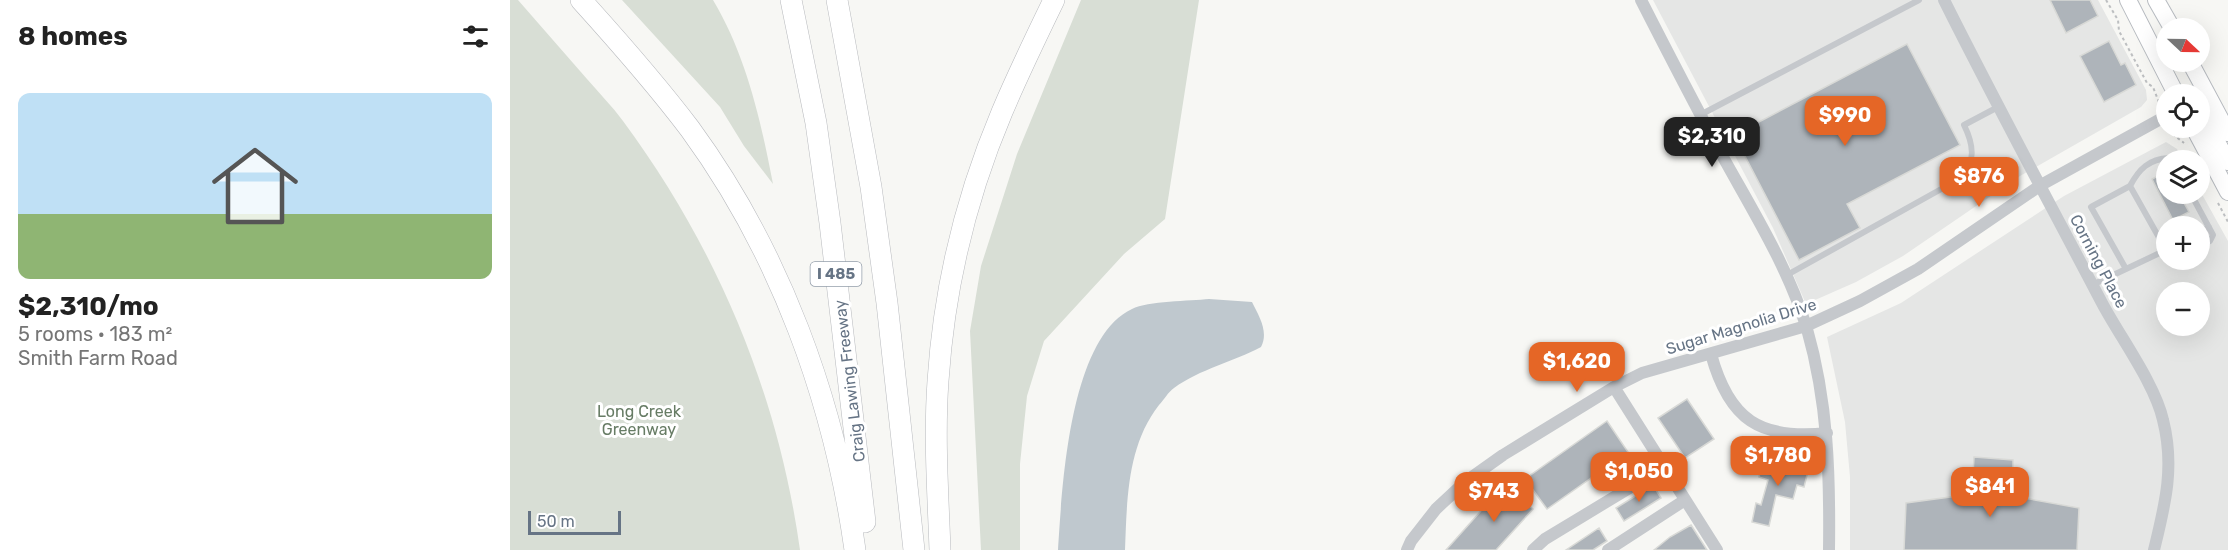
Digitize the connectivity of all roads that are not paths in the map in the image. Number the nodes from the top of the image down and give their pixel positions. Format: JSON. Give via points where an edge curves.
{"nodes":[{"id":1,"x":581,"y":0,"type":"edge"},
{"id":2,"x":791,"y":0,"type":"edge"},
{"id":3,"x":837,"y":0,"type":"edge"},
{"id":4,"x":1054,"y":0,"type":"edge"},
{"id":5,"x":1641,"y":0,"type":"edge"},
{"id":6,"x":1919,"y":0,"type":"edge"},
{"id":7,"x":1944,"y":0,"type":"edge"},
{"id":8,"x":2128,"y":0,"type":"edge"},
{"id":9,"x":2156,"y":0,"type":"edge"},
{"id":10,"x":2166,"y":18,"type":"edge"},
{"id":11,"x":2195,"y":72,"type":"edge"},
{"id":12,"x":2171,"y":84,"type":"edge"},
{"id":13,"x":1998,"y":107,"type":"junction"},
{"id":14,"x":1700,"y":115,"type":"junction"},
{"id":15,"x":2156,"y":122,"type":"edge"},
{"id":16,"x":2210,"y":130,"type":"edge"},
{"id":17,"x":2228,"y":133,"type":"edge"},
{"id":18,"x":2199,"y":138,"type":"edge"},
{"id":19,"x":2156,"y":159,"type":"edge"},
{"id":20,"x":2228,"y":162,"type":"edge"},
{"id":21,"x":2041,"y":185,"type":"junction"},
{"id":22,"x":2130,"y":186,"type":"junction"},
{"id":23,"x":2228,"y":192,"type":"edge"},
{"id":24,"x":2156,"y":232,"type":"edge"},
{"id":25,"x":2156,"y":254,"type":"edge"},
{"id":26,"x":2126,"y":268,"type":"junction"},
{"id":27,"x":1787,"y":275,"type":"junction"},
{"id":28,"x":2092,"y":285,"type":"junction"},
{"id":29,"x":1806,"y":326,"type":"junction"},
{"id":30,"x":1711,"y":354,"type":"junction"},
{"id":31,"x":1614,"y":387,"type":"junction"},
{"id":32,"x":1827,"y":433,"type":"junction"},
{"id":33,"x":1664,"y":467,"type":"junction"},
{"id":34,"x":1685,"y":500,"type":"junction"},
{"id":35,"x":855,"y":550,"type":"edge"},
{"id":36,"x":868,"y":550,"type":"edge"},
{"id":37,"x":914,"y":550,"type":"edge"},
{"id":38,"x":940,"y":550,"type":"edge"},
{"id":39,"x":1407,"y":550,"type":"edge"},
{"id":40,"x":1533,"y":550,"type":"edge"},
{"id":41,"x":1608,"y":550,"type":"edge"},
{"id":42,"x":1717,"y":550,"type":"edge"},
{"id":43,"x":1829,"y":550,"type":"edge"},
{"id":44,"x":2154,"y":550,"type":"edge"}],
"edges":[{"from":1,"to":35,"type":"highway","via":[[691,131],[725,182],[776,277],[820,391],[847,493]]},
{"from":2,"to":36,"type":"highway","name":"Craig Lawing Freeway","number":"I 485","via":[[816,123]]},
{"from":3,"to":37,"type":"highway","number":"I 485","via":[[876,222]]},
{"from":4,"to":38,"type":"highway","via":[[987,150],[954,267],[938,382]]},
{"from":5,"to":14,"type":"street"},
{"from":6,"to":14,"type":"lane"},
{"from":7,"to":13,"type":"street","name":"Corning Place"},
{"from":8,"to":12,"type":"main road"},
{"from":9,"to":10,"type":"main road"},
{"from":11,"to":17,"type":"main road"},
{"from":13,"to":21,"type":"street","name":"Corning Place"},
{"from":13,"to":27,"type":"lane","via":[[1964,125],[1973,154],[1961,178]]},
{"from":14,"to":27,"type":"street"},
{"from":15,"to":21,"type":"street","name":"Sugar Magnolia Drive"},
{"from":16,"to":20,"type":"main road"},
{"from":18,"to":23,"type":"main road"},
{"from":19,"to":22,"type":"lane","via":[[2138,171]]},
{"from":21,"to":28,"type":"street","name":"Corning Place"},
{"from":21,"to":29,"type":"street","name":"Sugar Magnolia Drive","via":[[1893,285]]},
{"from":22,"to":24,"type":"lane"},
{"from":22,"to":26,"type":"lane","via":[[2091,207]]},
{"from":25,"to":26,"type":"lane"},
{"from":26,"to":28,"type":"lane"},
{"from":27,"to":29,"type":"street"},
{"from":28,"to":44,"type":"street","name":"Corning Place","via":[[2141,370],[2164,422],[2169,481]]},
{"from":29,"to":30,"type":"street","name":"Sugar Magnolia Drive"},
{"from":29,"to":32,"type":"street"},
{"from":30,"to":31,"type":"street","name":"Sugar Magnolia Drive","via":[[1642,373]]},
{"from":30,"to":32,"type":"street","via":[[1730,403],[1749,420],[1785,434]]},
{"from":31,"to":33,"type":"street"},
{"from":31,"to":39,"type":"street","name":"Sugar Magnolia Drive","via":[[1465,482],[1436,509]]},
{"from":32,"to":43,"type":"street"},
{"from":33,"to":34,"type":"street"},
{"from":33,"to":40,"type":"street"},
{"from":34,"to":41,"type":"street"},
{"from":34,"to":42,"type":"street"}]}
